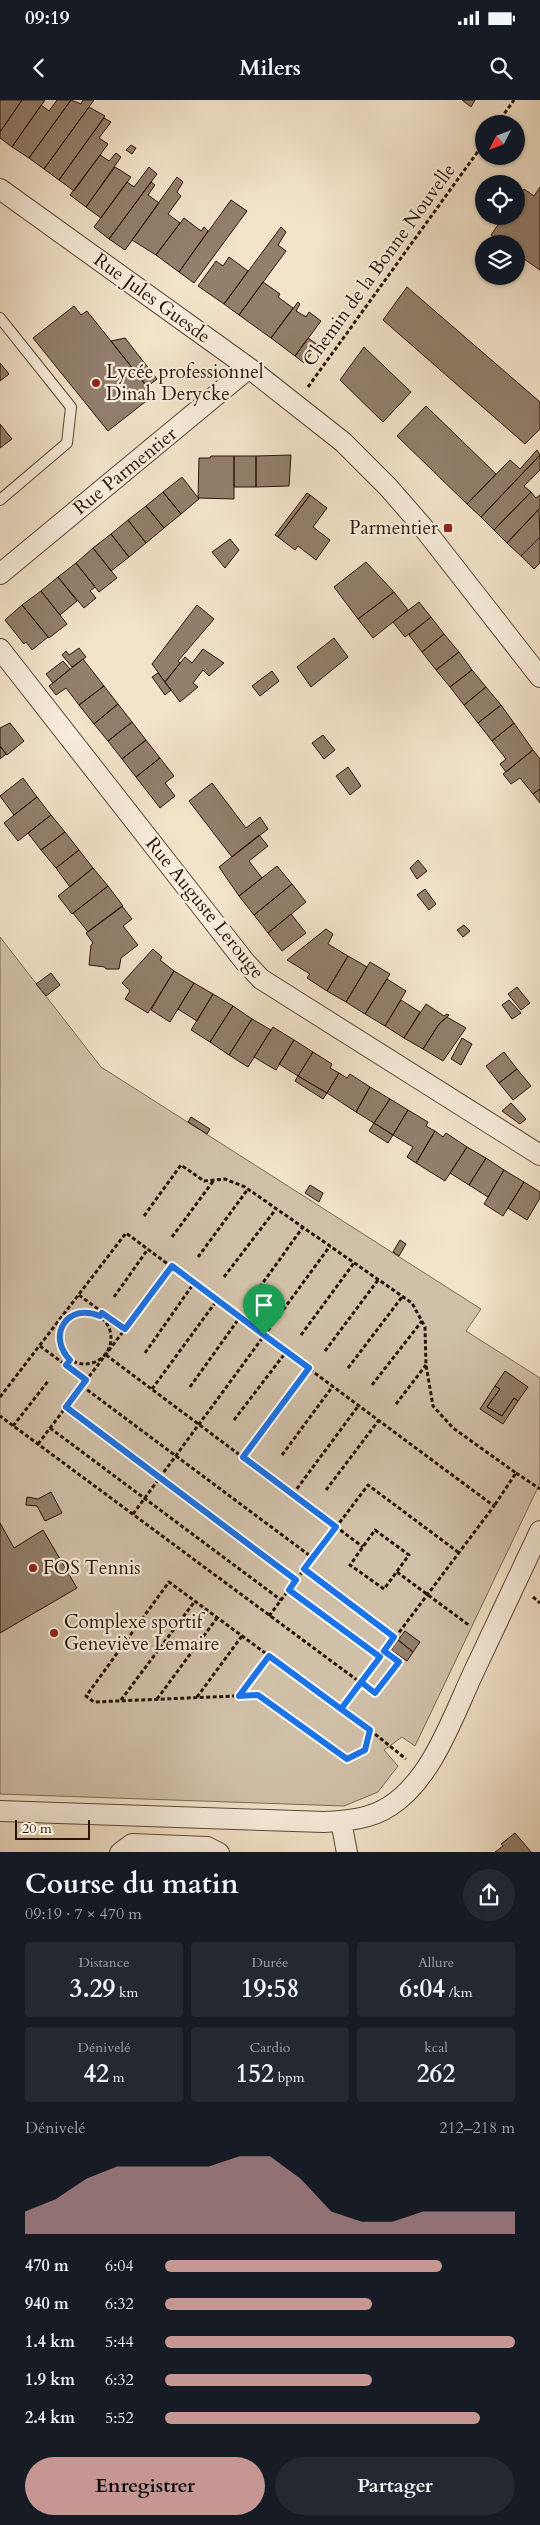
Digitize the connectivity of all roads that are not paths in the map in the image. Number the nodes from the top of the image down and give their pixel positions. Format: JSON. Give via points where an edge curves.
{"nodes":[{"id":1,"x":0,"y":189,"type":"edge"},
{"id":2,"x":0,"y":318,"type":"edge"},
{"id":3,"x":249,"y":368,"type":"junction"},
{"id":4,"x":0,"y":500,"type":"edge"},
{"id":5,"x":0,"y":574,"type":"edge"},
{"id":6,"x":0,"y":649,"type":"edge"},
{"id":7,"x":540,"y":677,"type":"edge"},
{"id":8,"x":540,"y":1155,"type":"edge"},
{"id":9,"x":540,"y":1531,"type":"edge"},
{"id":10,"x":0,"y":1811,"type":"edge"},
{"id":11,"x":342,"y":1821,"type":"junction"},
{"id":12,"x":120,"y":1852,"type":"edge"},
{"id":13,"x":219,"y":1852,"type":"edge"},
{"id":14,"x":347,"y":1852,"type":"edge"}],
"edges":[{"from":1,"to":3,"type":"street","name":"Rue Jules Guesde"},
{"from":2,"to":4,"type":"lane","via":[[71,407],[67,443]]},
{"from":3,"to":5,"type":"street","name":"Rue Parmentier"},
{"from":3,"to":7,"type":"street","name":"Rue Jules Guesde","via":[[353,451],[405,506]]},
{"from":6,"to":8,"type":"street","name":"Rue Auguste Lerouge","via":[[261,979]]},
{"from":9,"to":11,"type":"street","via":[[438,1749],[422,1773],[413,1786],[389,1807]]},
{"from":10,"to":11,"type":"street"},
{"from":11,"to":14,"type":"street"},
{"from":12,"to":13,"type":"street","via":[[132,1844],[207,1847]]}]}
